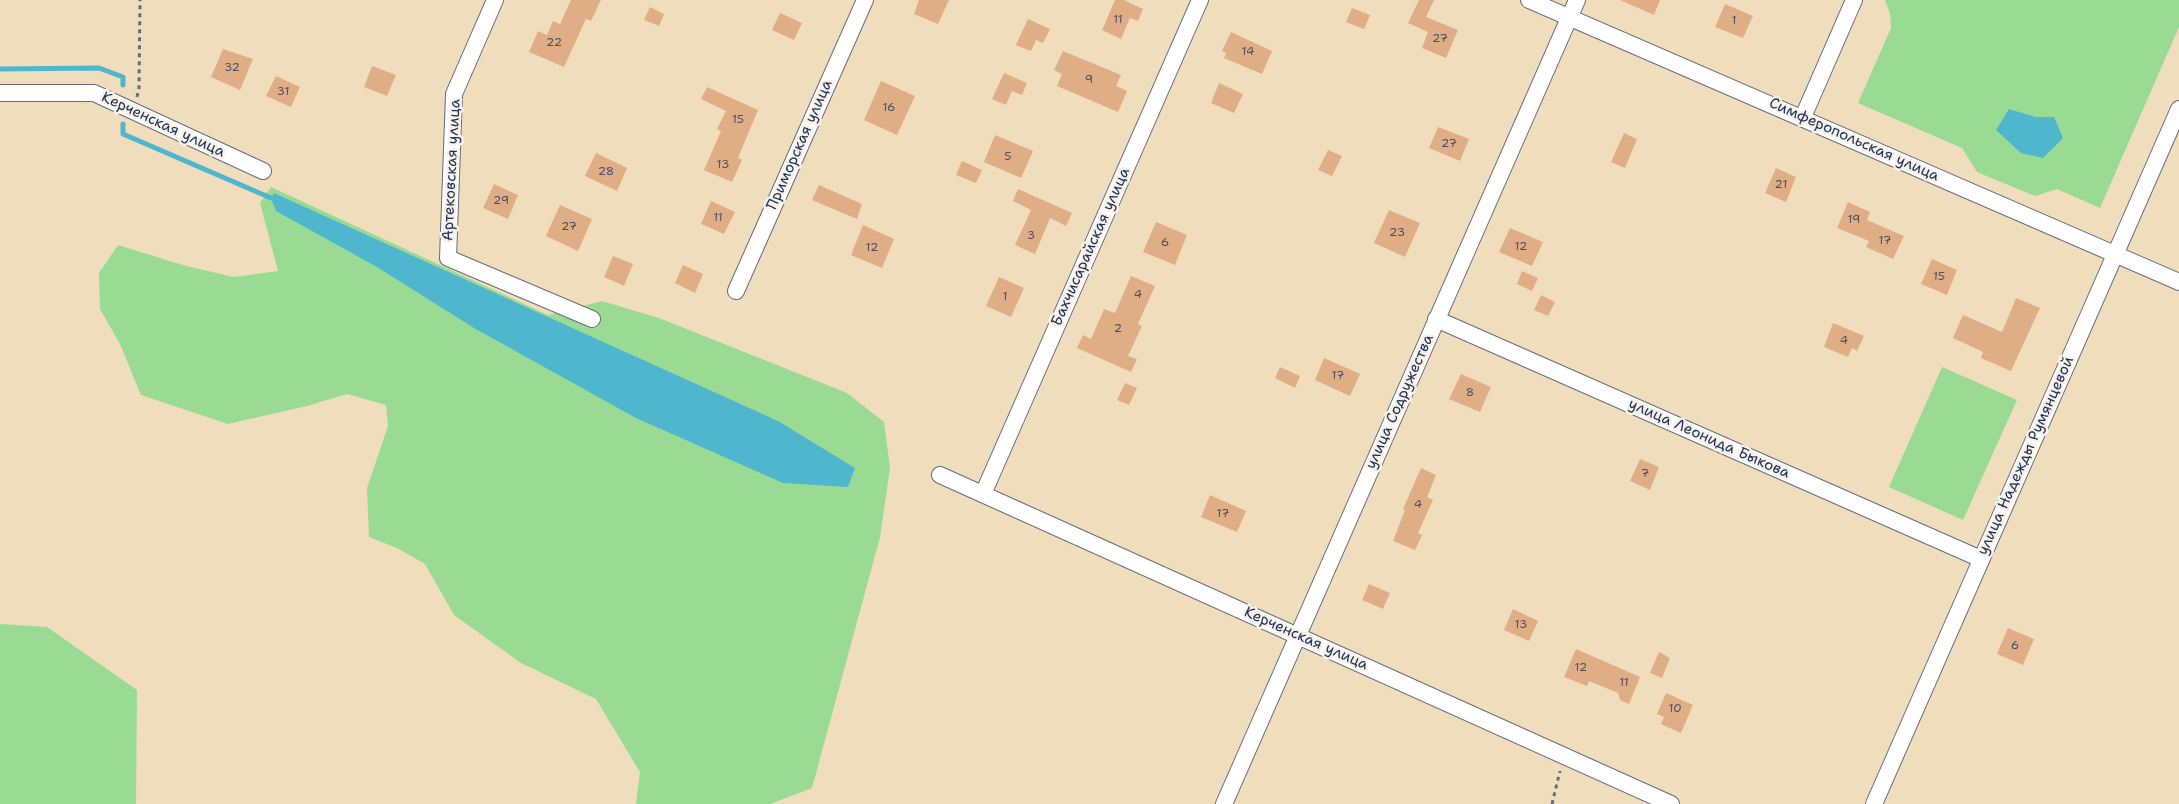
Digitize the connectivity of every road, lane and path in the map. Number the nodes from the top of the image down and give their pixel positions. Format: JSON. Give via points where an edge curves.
{"nodes":[{"id":1,"x":140,"y":0,"type":"edge"},
{"id":2,"x":495,"y":0,"type":"edge"},
{"id":3,"x":865,"y":0,"type":"edge"},
{"id":4,"x":1200,"y":0,"type":"edge"},
{"id":5,"x":1529,"y":0,"type":"edge"},
{"id":6,"x":1577,"y":0,"type":"edge"},
{"id":7,"x":1854,"y":0,"type":"edge"},
{"id":8,"x":1569,"y":18,"type":"junction"},
{"id":9,"x":0,"y":93,"type":"edge"},
{"id":10,"x":2179,"y":109,"type":"edge"},
{"id":11,"x":134,"y":111,"type":"junction"},
{"id":12,"x":1803,"y":118,"type":"junction"},
{"id":13,"x":263,"y":171,"type":"dead end"},
{"id":14,"x":2115,"y":255,"type":"junction"},
{"id":15,"x":2179,"y":282,"type":"edge"},
{"id":16,"x":736,"y":291,"type":"dead end"},
{"id":17,"x":592,"y":319,"type":"dead end"},
{"id":18,"x":1436,"y":319,"type":"junction"},
{"id":19,"x":940,"y":475,"type":"dead end"},
{"id":20,"x":983,"y":494,"type":"junction"},
{"id":21,"x":1981,"y":559,"type":"junction"},
{"id":22,"x":1297,"y":636,"type":"junction"},
{"id":23,"x":1564,"y":755,"type":"junction"},
{"id":24,"x":1224,"y":804,"type":"edge"},
{"id":25,"x":1552,"y":804,"type":"edge"},
{"id":26,"x":1671,"y":804,"type":"edge"},
{"id":27,"x":1874,"y":804,"type":"edge"}],
"edges":[{"from":1,"to":11,"type":"path","via":[[140,88]]},
{"from":2,"to":17,"type":"street","name":"Артековская улица","via":[[454,94],[448,258]]},
{"from":3,"to":16,"type":"street","name":"Приморская улица"},
{"from":4,"to":20,"type":"street","name":"Бахчисарайская улица"},
{"from":5,"to":8,"type":"street","name":"Симферопольская улица"},
{"from":6,"to":8,"type":"street","name":"улица Содружества"},
{"from":7,"to":12,"type":"street"},
{"from":8,"to":12,"type":"street","name":"Симферопольская улица"},
{"from":8,"to":18,"type":"street","name":"улица Содружества"},
{"from":9,"to":11,"type":"street","name":"Керченская улица","via":[[94,93]]},
{"from":10,"to":14,"type":"street","name":"улица Надежды Румянцевой"},
{"from":11,"to":13,"type":"street","name":"Керченская улица"},
{"from":12,"to":14,"type":"street","name":"Симферопольская улица"},
{"from":14,"to":15,"type":"street","name":"Симферопольская улица"},
{"from":14,"to":21,"type":"street","name":"улица Надежды Румянцевой"},
{"from":18,"to":21,"type":"street","name":"улица Леонида Быкова"},
{"from":18,"to":22,"type":"street","name":"улица Содружества"},
{"from":19,"to":20,"type":"street","name":"Керченская улица"},
{"from":20,"to":22,"type":"street","name":"Керченская улица"},
{"from":21,"to":27,"type":"street","name":"улица Надежды Румянцевой"},
{"from":22,"to":23,"type":"street","name":"Керченская улица"},
{"from":22,"to":24,"type":"street","name":"улица Содружества"},
{"from":23,"to":25,"type":"path"},
{"from":23,"to":26,"type":"street","name":"Керченская улица"}]}
